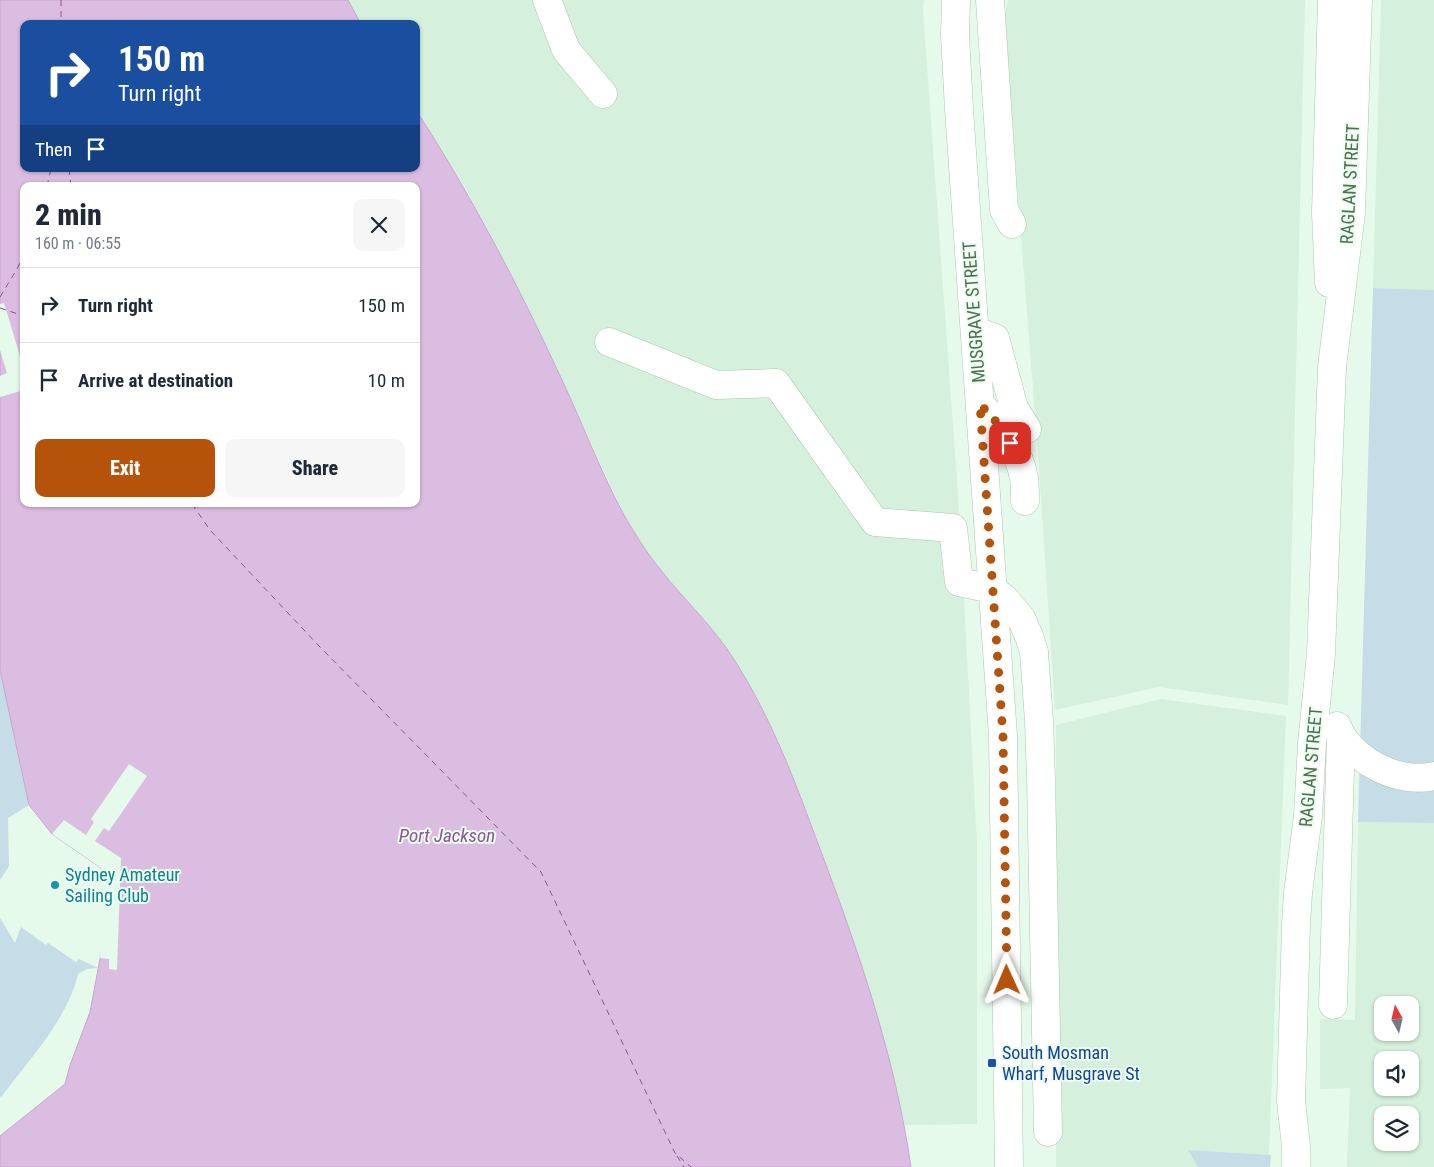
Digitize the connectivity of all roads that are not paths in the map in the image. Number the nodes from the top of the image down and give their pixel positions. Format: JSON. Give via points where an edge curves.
{"nodes":[{"id":1,"x":547,"y":0,"type":"edge"},
{"id":2,"x":956,"y":0,"type":"edge"},
{"id":3,"x":990,"y":0,"type":"edge"},
{"id":4,"x":1332,"y":0,"type":"edge"},
{"id":5,"x":1358,"y":0,"type":"edge"},
{"id":6,"x":603,"y":94,"type":"dead end"},
{"id":7,"x":1012,"y":224,"type":"dead end"},
{"id":8,"x":975,"y":331,"type":"junction"},
{"id":9,"x":609,"y":342,"type":"dead end"},
{"id":10,"x":1332,"y":367,"type":"junction"},
{"id":11,"x":980,"y":404,"type":"junction"},
{"id":12,"x":1027,"y":429,"type":"dead end"},
{"id":13,"x":1025,"y":501,"type":"dead end"},
{"id":14,"x":992,"y":589,"type":"junction"},
{"id":15,"x":1321,"y":654,"type":"junction"},
{"id":16,"x":1341,"y":736,"type":"junction"},
{"id":17,"x":1434,"y":776,"type":"edge"},
{"id":18,"x":1333,"y":1005,"type":"dead end"},
{"id":19,"x":1048,"y":1132,"type":"dead end"},
{"id":20,"x":1008,"y":1166,"type":"edge"},
{"id":21,"x":1296,"y":1167,"type":"edge"}],
"edges":[{"from":1,"to":6,"type":"street","via":[[566,50]]},
{"from":2,"to":8,"type":"street","name":"MUSGRAVE STREET","via":[[959,109]]},
{"from":3,"to":7,"type":"street","via":[[1004,210]]},
{"from":4,"to":10,"type":"street","name":"RAGLAN STREET","via":[[1326,213]]},
{"from":5,"to":10,"type":"street","name":"RAGLAN STREET","via":[[1350,213]]},
{"from":8,"to":11,"type":"street","name":"MUSGRAVE STREET"},
{"from":8,"to":12,"type":"street","via":[[995,338],[1014,408]]},
{"from":9,"to":14,"type":"street","via":[[716,385],[776,383],[875,522],[953,528],[959,582]]},
{"from":10,"to":15,"type":"street","name":"RAGLAN STREET"},
{"from":11,"to":13,"type":"street","via":[[1001,427],[1018,459],[1024,478]]},
{"from":11,"to":14,"type":"street","name":"MUSGRAVE STREET"},
{"from":14,"to":19,"type":"street","via":[[1021,618],[1034,652],[1041,779]]},
{"from":14,"to":20,"type":"street","name":"MUSGRAVE STREET","via":[[1003,736]]},
{"from":15,"to":16,"type":"street"},
{"from":15,"to":21,"type":"street","name":"RAGLAN STREET","via":[[1296,925],[1291,1101]]},
{"from":16,"to":17,"type":"street","via":[[1354,750],[1381,768],[1413,778]]},
{"from":16,"to":18,"type":"street"}]}
